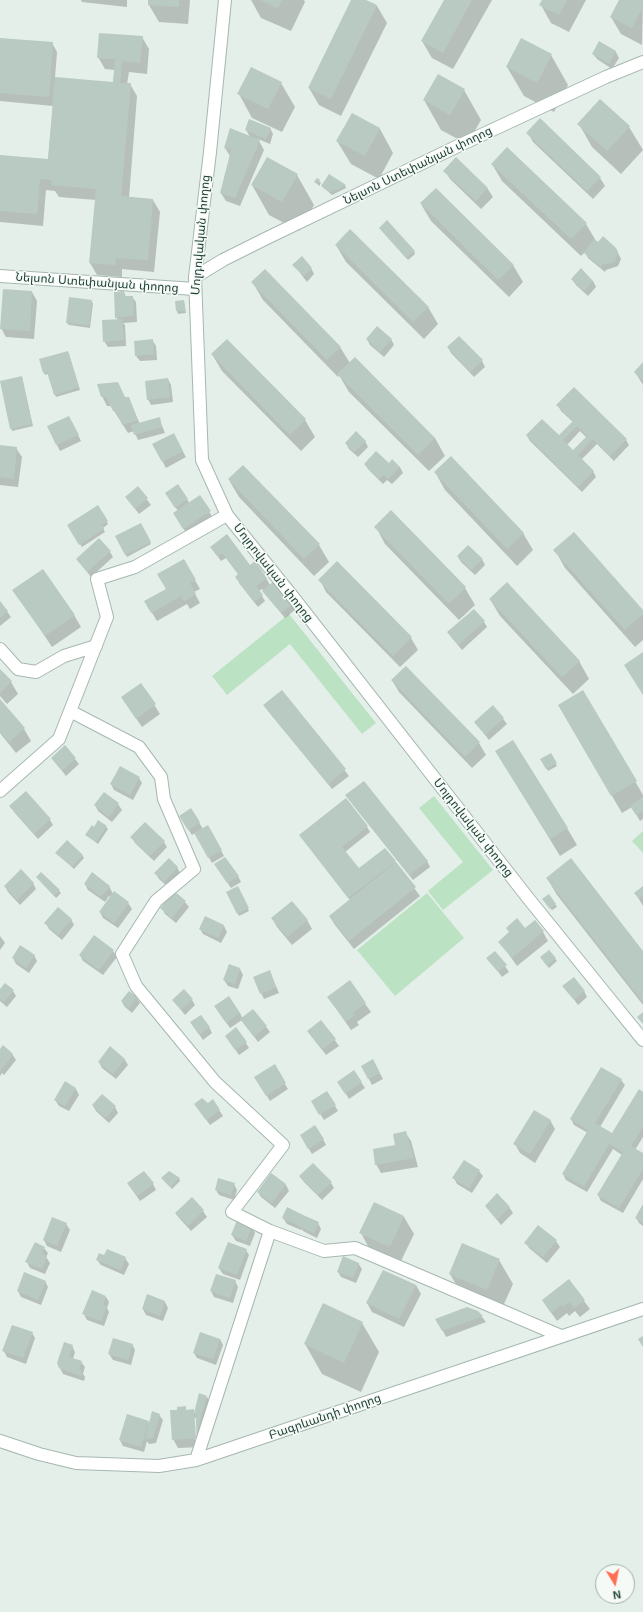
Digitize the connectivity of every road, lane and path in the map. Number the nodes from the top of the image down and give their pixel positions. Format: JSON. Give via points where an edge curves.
{"nodes":[{"id":1,"x":225,"y":0,"type":"edge"},
{"id":2,"x":643,"y":62,"type":"edge"},
{"id":3,"x":0,"y":276,"type":"edge"},
{"id":4,"x":195,"y":277,"type":"junction"},
{"id":5,"x":195,"y":289,"type":"junction"},
{"id":6,"x":227,"y":515,"type":"junction"},
{"id":7,"x":96,"y":646,"type":"junction"},
{"id":8,"x":0,"y":649,"type":"edge"},
{"id":9,"x":70,"y":711,"type":"junction"},
{"id":10,"x":0,"y":791,"type":"edge"},
{"id":11,"x":643,"y":1040,"type":"edge"},
{"id":12,"x":270,"y":1231,"type":"junction"},
{"id":13,"x":643,"y":1309,"type":"edge"},
{"id":14,"x":561,"y":1336,"type":"junction"},
{"id":15,"x":0,"y":1441,"type":"edge"},
{"id":16,"x":196,"y":1460,"type":"junction"}],
"edges":[{"from":1,"to":4,"type":"street","name":"Մոլդովական փողոց"},
{"from":2,"to":4,"type":"street","name":"Նելսոն Ստեփանյան փողոց","via":[[460,145],[261,241]]},
{"from":3,"to":5,"type":"street","name":"Նելսոն Ստեփանյան փողոց"},
{"from":4,"to":5,"type":"street","name":"Մոլդովական փողոց"},
{"from":5,"to":6,"type":"street","name":"Մոլդովական փողոց","via":[[202,460]]},
{"from":6,"to":7,"type":"street","via":[[135,567],[97,579],[107,617]]},
{"from":6,"to":11,"type":"street","name":"Մոլդովական փողոց"},
{"from":7,"to":8,"type":"street","via":[[64,656],[36,672],[18,669]]},
{"from":7,"to":9,"type":"street"},
{"from":9,"to":10,"type":"street","via":[[59,739]]},
{"from":9,"to":12,"type":"street","via":[[139,747],[160,776],[164,799],[194,869],[156,901],[122,954],[136,986],[215,1082],[283,1145],[232,1212]]},
{"from":12,"to":14,"type":"street","via":[[324,1251],[355,1248]]},
{"from":12,"to":16,"type":"street"},
{"from":13,"to":14,"type":"street","name":"Բագրևանդի փողոց"},
{"from":14,"to":16,"type":"street","name":"Բագրևանդի փողոց"},
{"from":15,"to":16,"type":"street","name":"Բագրևանդի փողոց","via":[[39,1454],[76,1462],[159,1466]]}]}
